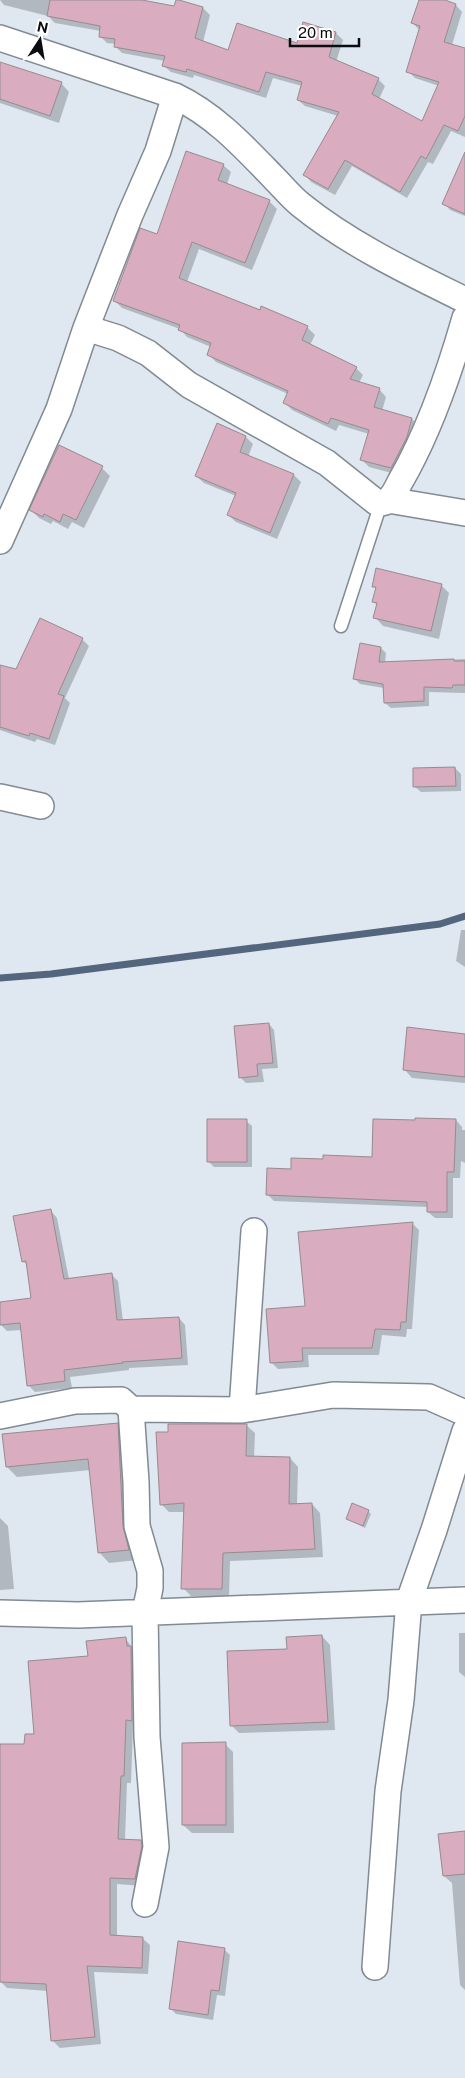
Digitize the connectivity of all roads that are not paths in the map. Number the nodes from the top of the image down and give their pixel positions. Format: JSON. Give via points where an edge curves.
{"nodes":[{"id":1,"x":0,"y":38,"type":"edge"},
{"id":2,"x":175,"y":96,"type":"junction"},
{"id":3,"x":465,"y":300,"type":"edge"},
{"id":4,"x":465,"y":318,"type":"edge"},
{"id":5,"x":86,"y":328,"type":"junction"},
{"id":6,"x":385,"y":502,"type":"junction"},
{"id":7,"x":465,"y":513,"type":"edge"},
{"id":8,"x":0,"y":541,"type":"edge"},
{"id":9,"x":341,"y":626,"type":"dead end"},
{"id":10,"x":0,"y":797,"type":"edge"},
{"id":11,"x":41,"y":806,"type":"dead end"},
{"id":12,"x":254,"y":1231,"type":"dead end"},
{"id":13,"x":131,"y":1409,"type":"junction"},
{"id":14,"x":242,"y":1410,"type":"junction"},
{"id":15,"x":465,"y":1413,"type":"edge"},
{"id":16,"x":0,"y":1416,"type":"edge"},
{"id":17,"x":465,"y":1433,"type":"edge"},
{"id":18,"x":465,"y":1600,"type":"edge"},
{"id":19,"x":409,"y":1601,"type":"junction"},
{"id":20,"x":145,"y":1612,"type":"junction"},
{"id":21,"x":0,"y":1613,"type":"edge"},
{"id":22,"x":145,"y":1904,"type":"dead end"},
{"id":23,"x":376,"y":1968,"type":"dead end"}],
"edges":[{"from":1,"to":2,"type":"street"},
{"from":2,"to":3,"type":"street","via":[[196,106],[233,136],[300,204],[330,226],[416,276]]},
{"from":2,"to":5,"type":"street","via":[[158,151]]},
{"from":4,"to":6,"type":"street","via":[[452,365],[412,462]]},
{"from":5,"to":6,"type":"street","via":[[118,338],[148,353],[189,385],[328,463],[376,502]]},
{"from":5,"to":8,"type":"street","via":[[59,409]]},
{"from":6,"to":7,"type":"street"},
{"from":6,"to":9,"type":"lane"},
{"from":10,"to":11,"type":"street"},
{"from":12,"to":14,"type":"street"},
{"from":13,"to":14,"type":"street"},
{"from":13,"to":16,"type":"street","via":[[121,1400],[75,1401]]},
{"from":13,"to":20,"type":"street","via":[[137,1526],[150,1571]]},
{"from":14,"to":15,"type":"street","via":[[333,1395],[429,1397]]},
{"from":17,"to":19,"type":"street"},
{"from":18,"to":19,"type":"street"},
{"from":19,"to":20,"type":"street"},
{"from":19,"to":23,"type":"street","via":[[401,1700],[388,1791]]},
{"from":20,"to":21,"type":"street","via":[[78,1616]]},
{"from":20,"to":22,"type":"street","via":[[148,1737],[156,1847]]}]}
